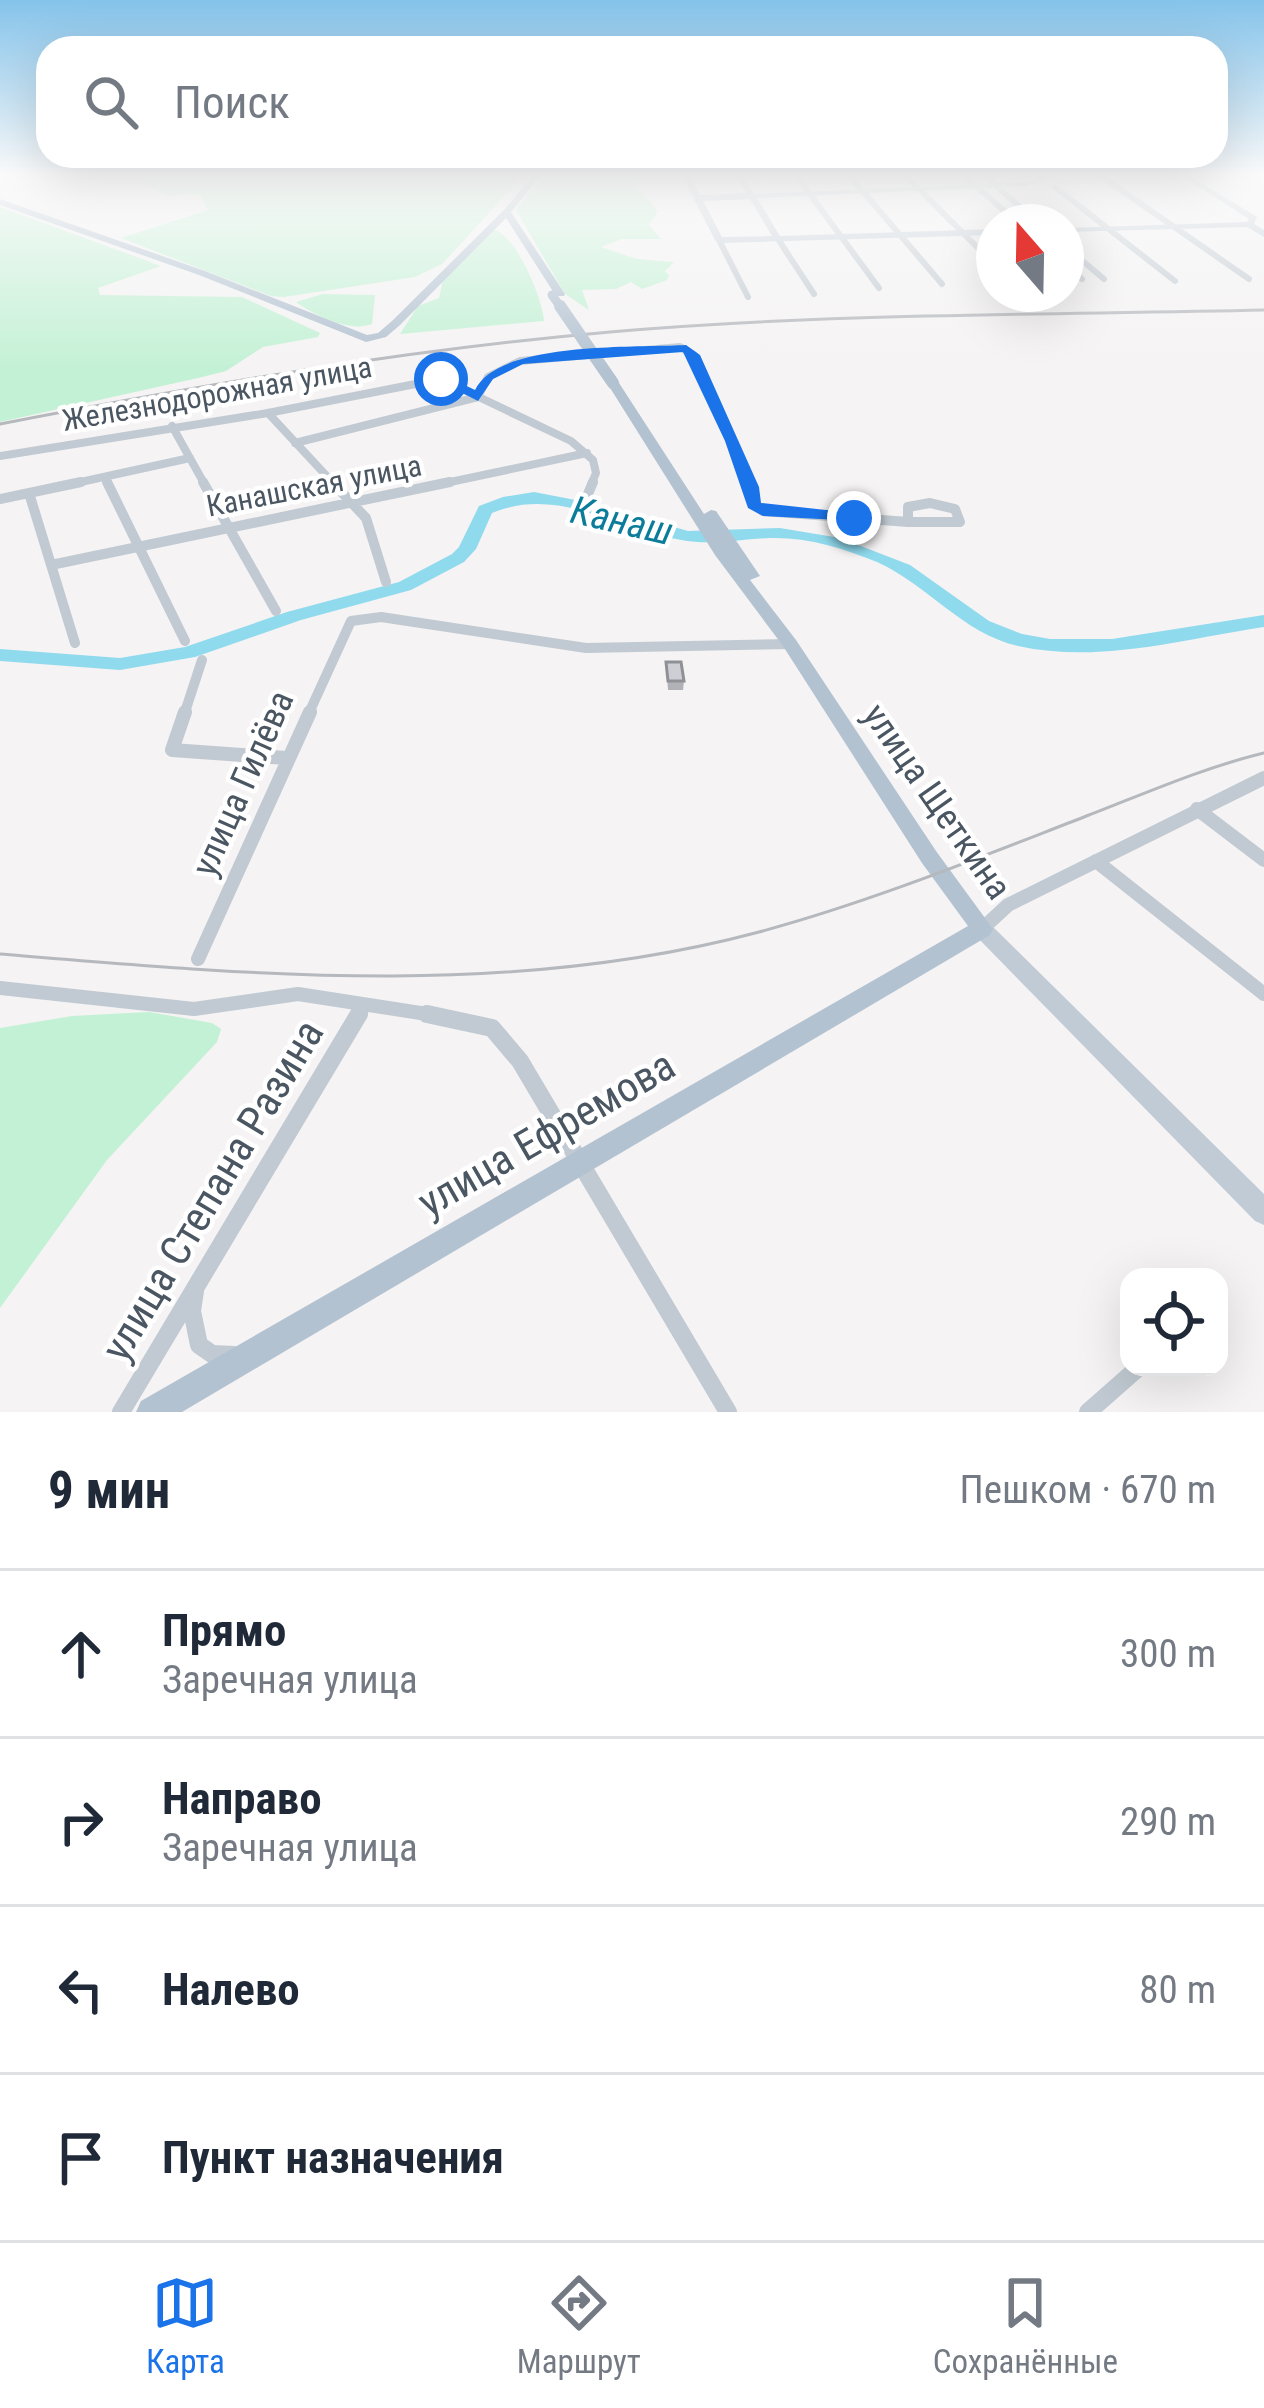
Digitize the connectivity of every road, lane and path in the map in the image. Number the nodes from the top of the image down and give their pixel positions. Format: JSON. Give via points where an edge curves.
{"nodes":[{"id":1,"x":107,"y":240,"type":"edge"},
{"id":2,"x":476,"y":240,"type":"edge"},
{"id":3,"x":523,"y":240,"type":"edge"},
{"id":4,"x":524,"y":240,"type":"edge"},
{"id":5,"x":719,"y":240,"type":"joint"},
{"id":6,"x":722,"y":240,"type":"edge"},
{"id":7,"x":779,"y":240,"type":"edge"},
{"id":8,"x":844,"y":240,"type":"edge"},
{"id":9,"x":904,"y":240,"type":"edge"},
{"id":10,"x":1123,"y":240,"type":"edge"},
{"id":11,"x":1192,"y":240,"type":"edge"},
{"id":12,"x":1084,"y":263,"type":"edge"},
{"id":13,"x":1249,"y":279,"type":"dead end"},
{"id":14,"x":1104,"y":280,"type":"dead end"},
{"id":15,"x":1175,"y":281,"type":"dead end"},
{"id":16,"x":942,"y":284,"type":"dead end"},
{"id":17,"x":879,"y":288,"type":"dead end"},
{"id":18,"x":556,"y":294,"type":"junction"},
{"id":19,"x":814,"y":294,"type":"dead end"},
{"id":20,"x":748,"y":297,"type":"dead end"},
{"id":21,"x":478,"y":397,"type":"junction"},
{"id":22,"x":268,"y":413,"type":"junction"},
{"id":23,"x":172,"y":426,"type":"junction"},
{"id":24,"x":295,"y":443,"type":"junction"},
{"id":25,"x":587,"y":454,"type":"junction"},
{"id":26,"x":0,"y":456,"type":"edge"},
{"id":27,"x":190,"y":458,"type":"junction"},
{"id":28,"x":105,"y":477,"type":"junction"},
{"id":29,"x":29,"y":493,"type":"junction"},
{"id":30,"x":0,"y":499,"type":"edge"},
{"id":31,"x":354,"y":502,"type":"junction"},
{"id":32,"x":580,"y":513,"type":"dead end"},
{"id":33,"x":908,"y":522,"type":"junction"},
{"id":34,"x":229,"y":527,"type":"junction"},
{"id":35,"x":139,"y":546,"type":"junction"},
{"id":36,"x":51,"y":565,"type":"junction"},
{"id":37,"x":386,"y":582,"type":"dead end"},
{"id":38,"x":276,"y":610,"type":"dead end"},
{"id":39,"x":185,"y":641,"type":"dead end"},
{"id":40,"x":75,"y":643,"type":"dead end"},
{"id":41,"x":790,"y":644,"type":"junction"},
{"id":42,"x":202,"y":660,"type":"dead end"},
{"id":43,"x":286,"y":758,"type":"junction"},
{"id":44,"x":1264,"y":778,"type":"edge"},
{"id":45,"x":1198,"y":809,"type":"junction"},
{"id":46,"x":1264,"y":860,"type":"edge"},
{"id":47,"x":1096,"y":861,"type":"junction"},
{"id":48,"x":982,"y":929,"type":"junction"},
{"id":49,"x":198,"y":959,"type":"dead end"},
{"id":50,"x":0,"y":988,"type":"edge"},
{"id":51,"x":1264,"y":994,"type":"edge"},
{"id":52,"x":364,"y":1006,"type":"junction"},
{"id":53,"x":577,"y":1162,"type":"junction"},
{"id":54,"x":1264,"y":1212,"type":"edge"},
{"id":55,"x":198,"y":1278,"type":"junction"},
{"id":56,"x":250,"y":1353,"type":"junction"},
{"id":57,"x":1129,"y":1376,"type":"edge"},
{"id":58,"x":121,"y":1412,"type":"edge"},
{"id":59,"x":152,"y":1412,"type":"edge"},
{"id":60,"x":728,"y":1412,"type":"edge"},
{"id":61,"x":1088,"y":1412,"type":"edge"}],
"edges":[{"from":1,"to":2,"type":"main road","via":[[350,334],[379,334],[396,323]]},
{"from":3,"to":18,"type":"main road"},
{"from":4,"to":18,"type":"main road"},
{"from":5,"to":6,"type":"street"},
{"from":5,"to":20,"type":"street"},
{"from":7,"to":19,"type":"street"},
{"from":8,"to":17,"type":"street"},
{"from":9,"to":16,"type":"street"},
{"from":10,"to":15,"type":"street"},
{"from":11,"to":13,"type":"street"},
{"from":12,"to":14,"type":"street"},
{"from":18,"to":41,"type":"main road","name":"улица Щеткина","bridge":true},
{"from":21,"to":22,"type":"street","name":"Железнодорожная улица","via":[[441,379]]},
{"from":21,"to":24,"type":"street"},
{"from":21,"to":25,"type":"street"},
{"from":21,"to":33,"type":"street","via":[[488,377],[520,361],[686,348],[754,505]]},
{"from":22,"to":23,"type":"street","name":"Железнодорожная улица"},
{"from":22,"to":24,"type":"street"},
{"from":23,"to":26,"type":"street","name":"Железнодорожная улица"},
{"from":23,"to":27,"type":"street"},
{"from":24,"to":31,"type":"street"},
{"from":25,"to":31,"type":"street","name":"Канашская улица"},
{"from":25,"to":32,"type":"street","via":[[596,473]]},
{"from":27,"to":28,"type":"street"},
{"from":27,"to":34,"type":"street"},
{"from":28,"to":29,"type":"street"},
{"from":28,"to":35,"type":"street"},
{"from":29,"to":30,"type":"street"},
{"from":29,"to":36,"type":"street"},
{"from":31,"to":34,"type":"street","name":"Канашская улица"},
{"from":31,"to":37,"type":"street"},
{"from":33,"to":33,"type":"street","via":[[950,525],[961,515],[942,502],[908,508]]},
{"from":34,"to":35,"type":"street","name":"Канашская улица"},
{"from":34,"to":38,"type":"street"},
{"from":35,"to":36,"type":"street","name":"Канашская улица"},
{"from":35,"to":39,"type":"street"},
{"from":36,"to":40,"type":"street"},
{"from":41,"to":43,"type":"street","name":"улица Гилёва","via":[[586,648],[369,616],[351,621]]},
{"from":41,"to":48,"type":"main road","name":"улица Щеткина"},
{"from":42,"to":43,"type":"street","via":[[172,750]]},
{"from":43,"to":49,"type":"street","name":"улица Гилёва"},
{"from":44,"to":45,"type":"street"},
{"from":45,"to":46,"type":"street"},
{"from":45,"to":47,"type":"street"},
{"from":47,"to":48,"type":"street","via":[[1008,905]]},
{"from":47,"to":51,"type":"street"},
{"from":48,"to":53,"type":"main road","name":"улица Ефремова"},
{"from":48,"to":54,"type":"street","name":"улица Щеткина"},
{"from":50,"to":52,"type":"street","via":[[194,1009],[298,994]]},
{"from":52,"to":53,"type":"street","via":[[492,1028]]},
{"from":52,"to":55,"type":"street","name":"улица Степана Разина"},
{"from":53,"to":56,"type":"main road","name":"улица Ефремова"},
{"from":53,"to":60,"type":"street"},
{"from":55,"to":56,"type":"street","via":[[192,1311],[199,1345],[212,1354]]},
{"from":55,"to":58,"type":"street","name":"улица Степана Разина"},
{"from":56,"to":59,"type":"main road","name":"улица Ефремова"},
{"from":57,"to":61,"type":"street"}]}
